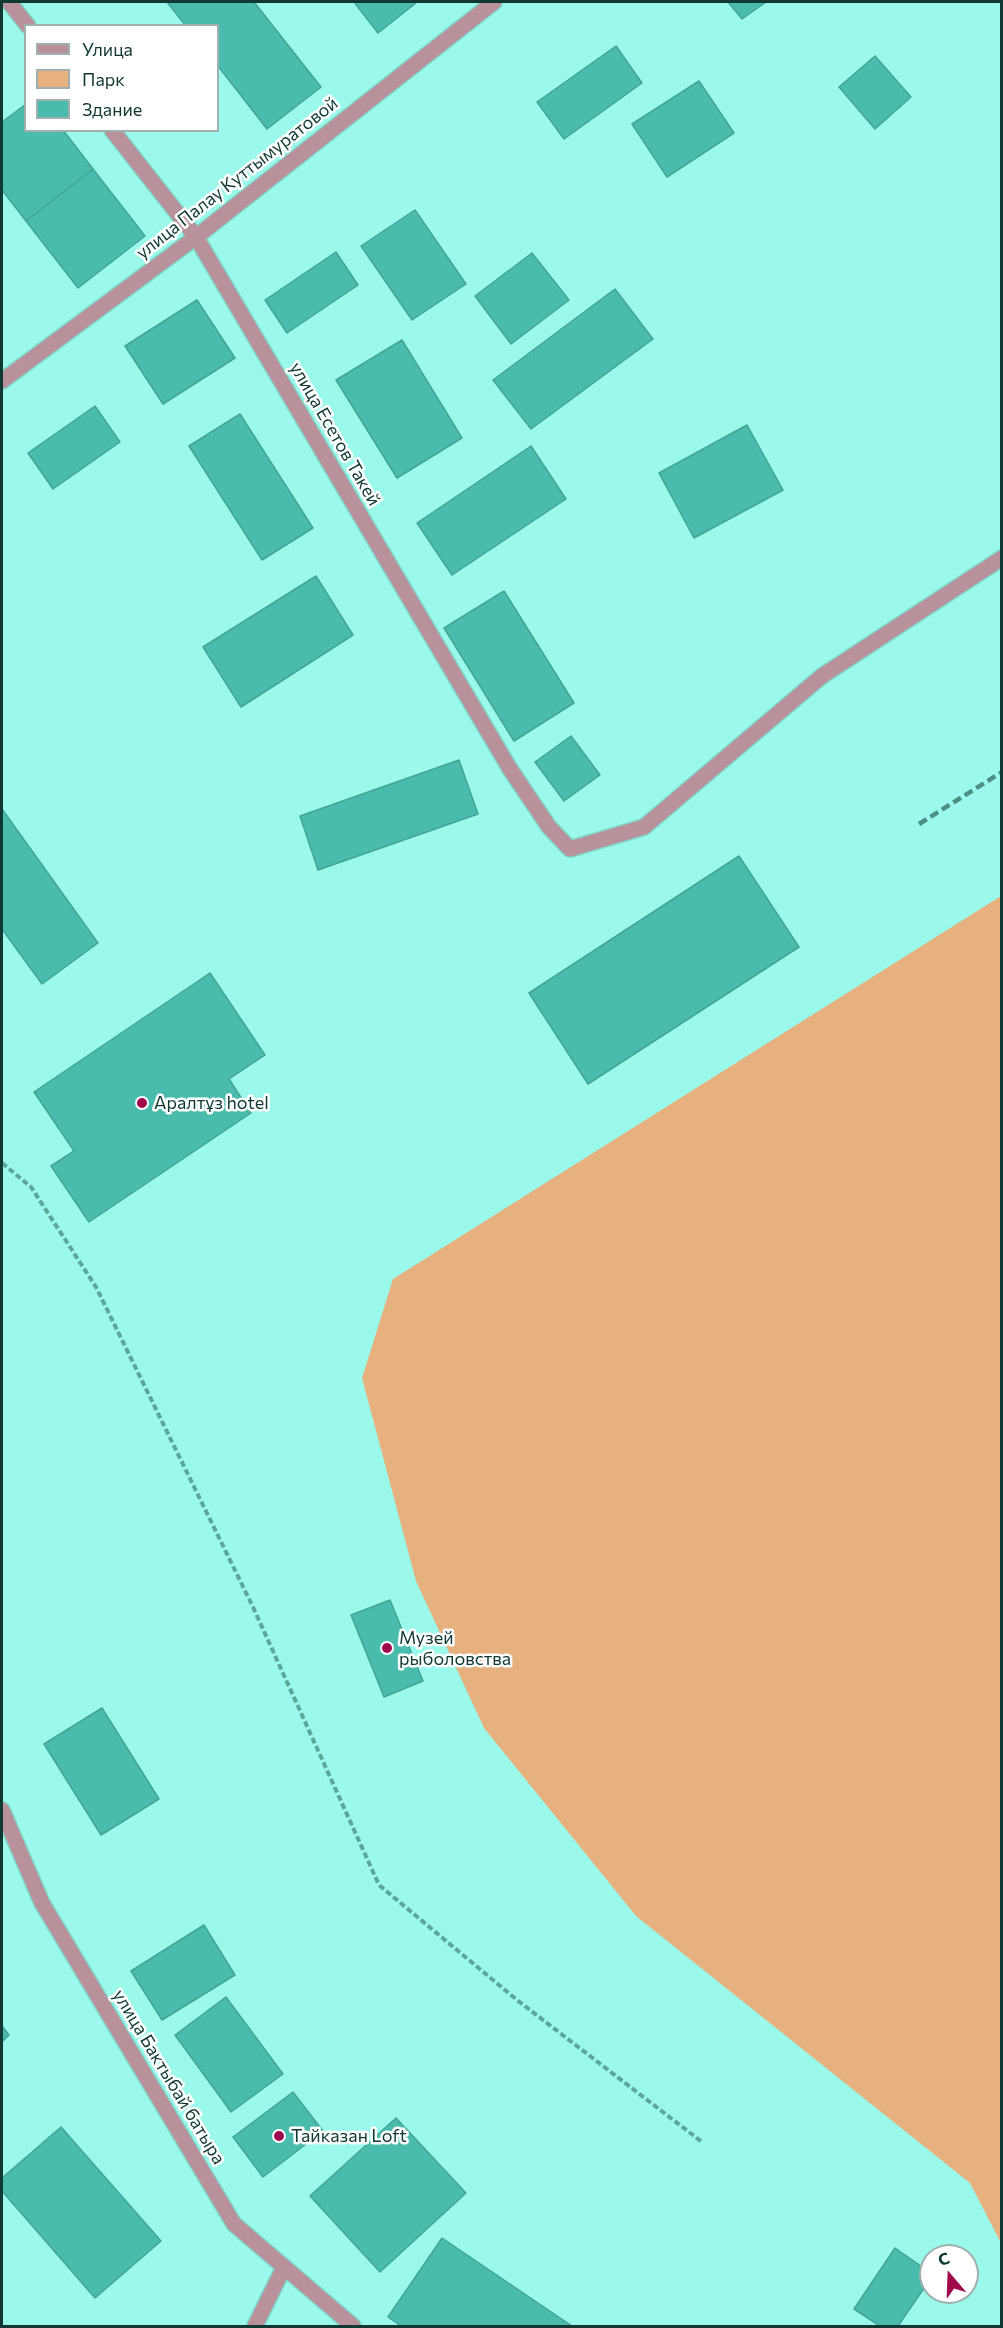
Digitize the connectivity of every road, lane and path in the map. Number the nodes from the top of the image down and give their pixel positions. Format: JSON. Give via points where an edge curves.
{"nodes":[{"id":1,"x":9,"y":2,"type":"edge"},
{"id":2,"x":494,"y":2,"type":"edge"},
{"id":3,"x":26,"y":24,"type":"edge"},
{"id":4,"x":114,"y":132,"type":"edge"},
{"id":5,"x":196,"y":237,"type":"junction"},
{"id":6,"x":2,"y":381,"type":"edge"},
{"id":7,"x":1002,"y":558,"type":"edge"},
{"id":8,"x":2,"y":1163,"type":"edge"},
{"id":9,"x":2,"y":1810,"type":"edge"},
{"id":10,"x":702,"y":2142,"type":"dead end"},
{"id":11,"x":284,"y":2267,"type":"junction"},
{"id":12,"x":255,"y":2326,"type":"edge"},
{"id":13,"x":353,"y":2326,"type":"edge"}],
"edges":[{"from":1,"to":3,"type":"street"},
{"from":2,"to":5,"type":"street","name":"улица Палау Куттымуратовой"},
{"from":4,"to":5,"type":"street","name":"улица Есетов Такей"},
{"from":5,"to":6,"type":"street","name":"улица Палау Куттымуратовой"},
{"from":5,"to":7,"type":"street","name":"улица Есетов Такей","via":[[510,769],[549,827],[570,849],[644,827],[822,676]]},
{"from":8,"to":10,"type":"path","via":[[31,1187],[96,1287],[253,1607],[379,1885],[517,2000]]},
{"from":9,"to":11,"type":"street","name":"улица Бактыбай батыра","via":[[42,1903],[234,2224]]},
{"from":11,"to":12,"type":"street"},
{"from":11,"to":13,"type":"street","name":"улица Бактыбай батыра"}]}
